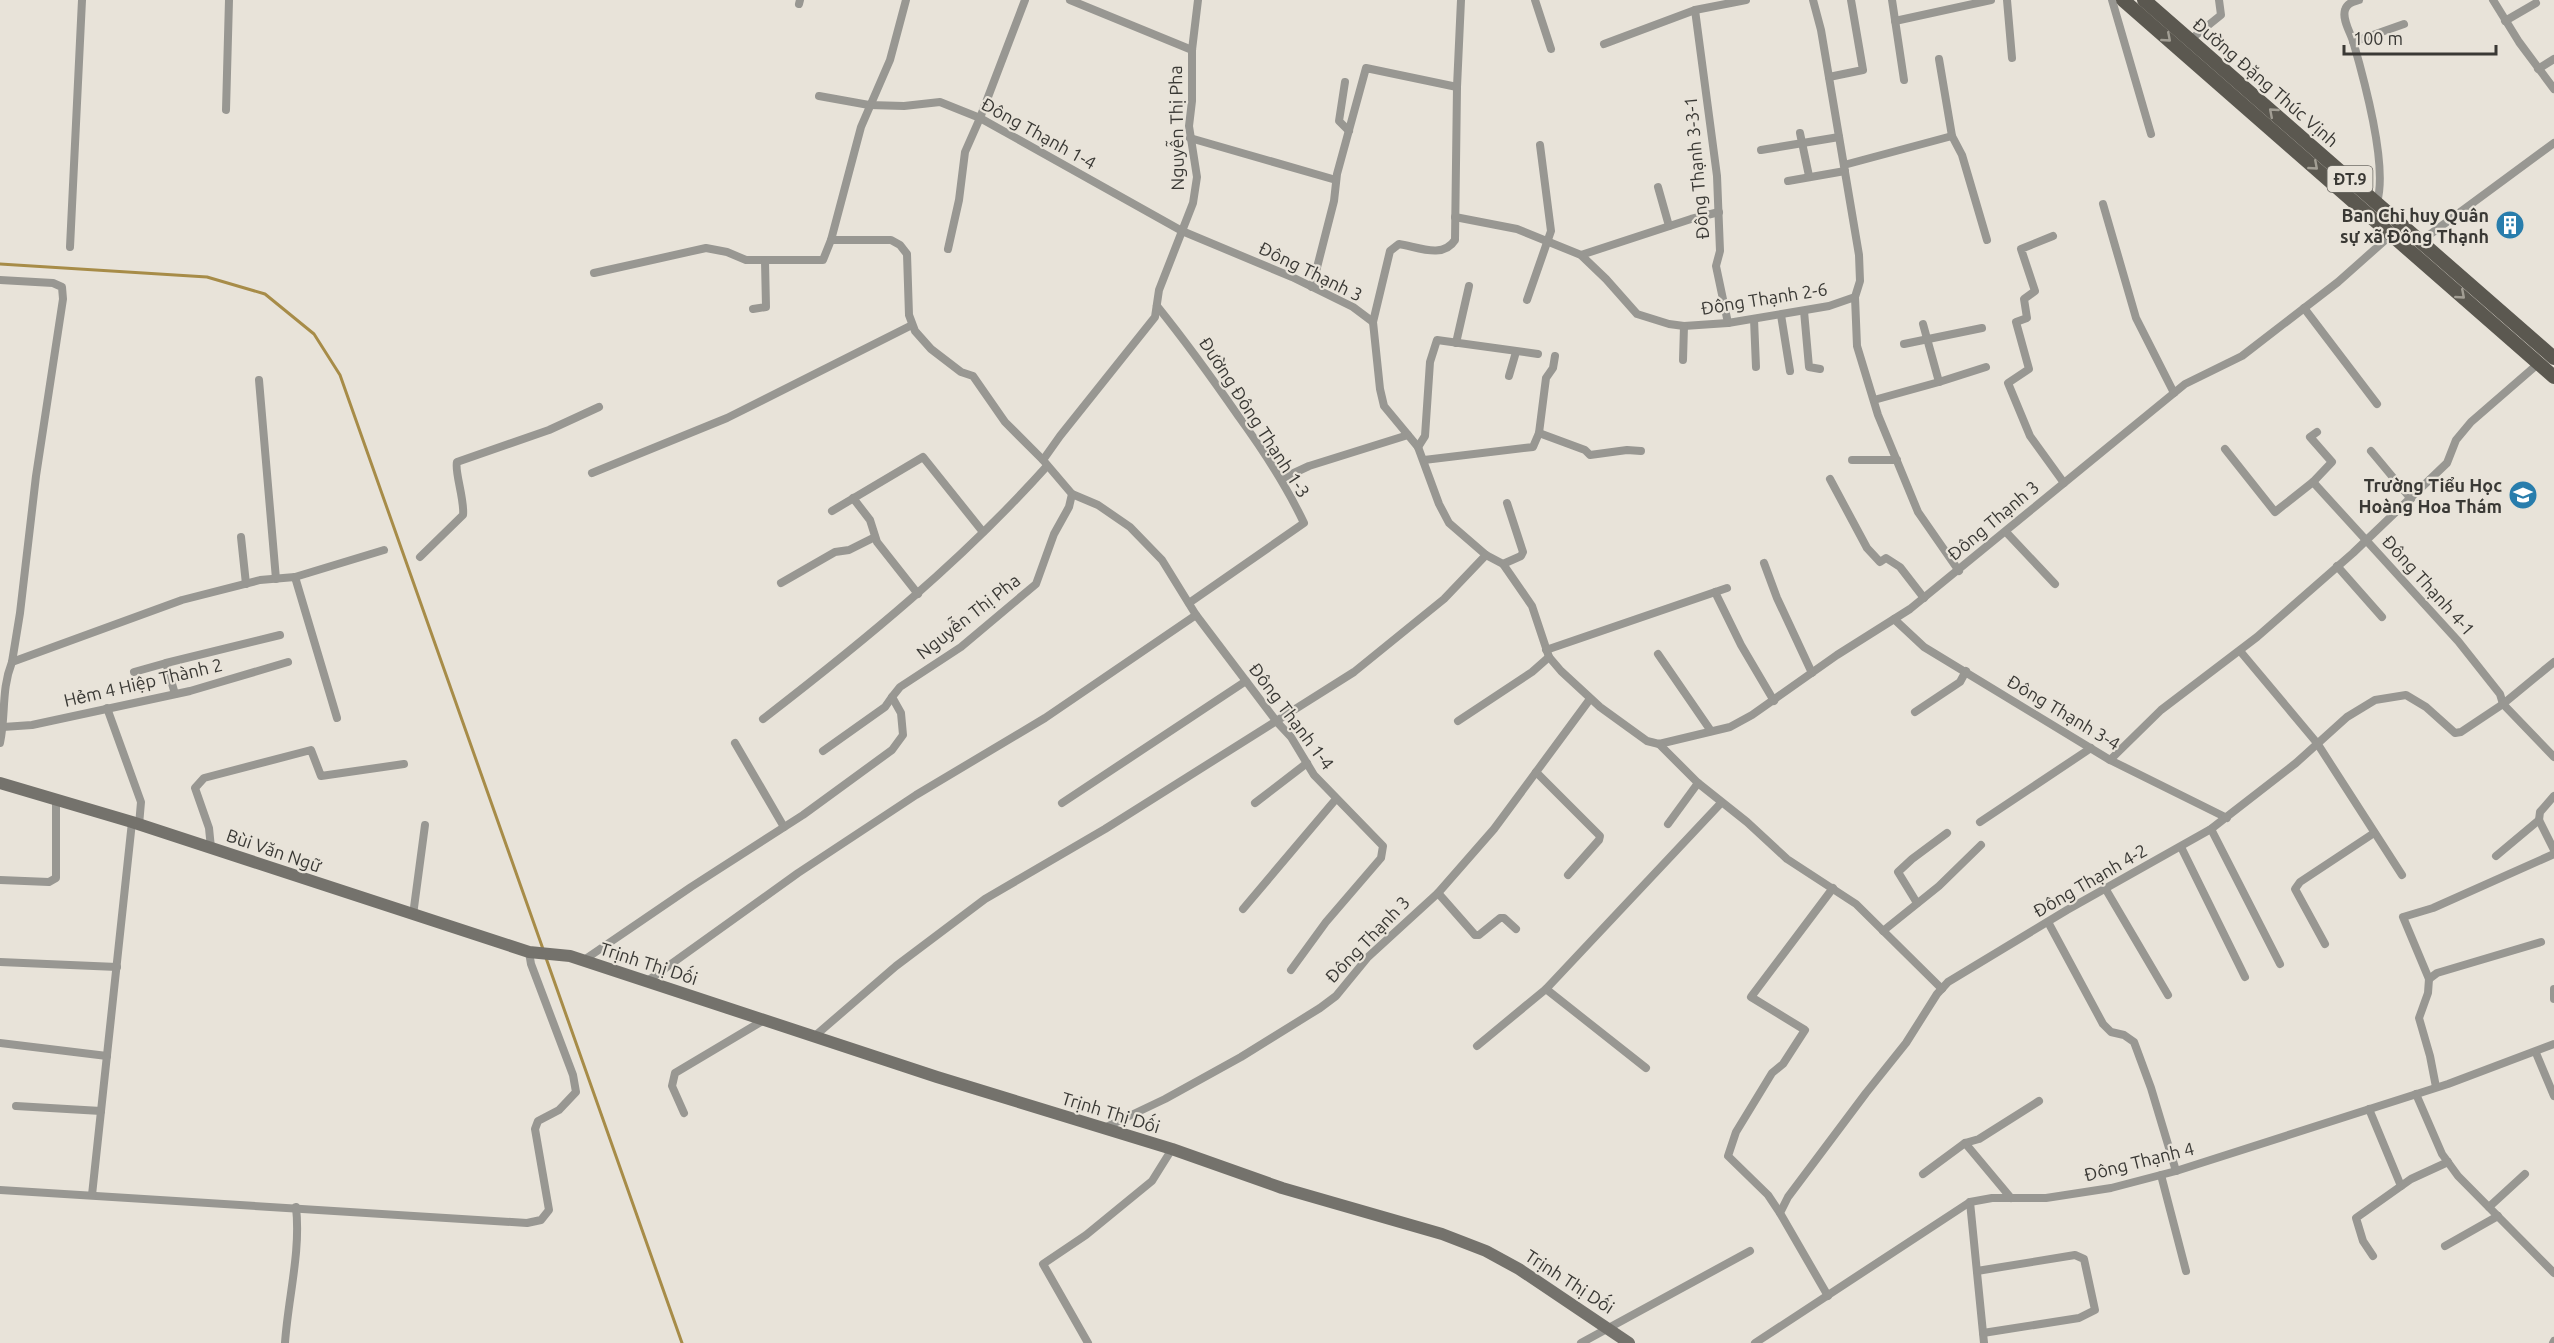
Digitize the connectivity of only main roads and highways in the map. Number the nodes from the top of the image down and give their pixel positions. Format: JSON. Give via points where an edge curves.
{"nodes":[{"id":1,"x":2123,"y":0,"type":"edge"},
{"id":2,"x":2144,"y":0,"type":"edge"},
{"id":3,"x":2396,"y":228,"type":"junction"},
{"id":4,"x":2554,"y":358,"type":"edge"},
{"id":5,"x":2554,"y":376,"type":"edge"},
{"id":6,"x":0,"y":783,"type":"edge"},
{"id":7,"x":532,"y":953,"type":"joint"},
{"id":8,"x":1629,"y":1343,"type":"edge"}],
"edges":[{"from":1,"to":3,"type":"main road","name":"Đường Đặng Thúc Vịnh","number":"ĐT.9","one_way":true},
{"from":3,"to":2,"type":"main road","name":"Đường Đặng Thúc Vịnh","number":"ĐT.9","one_way":true,"via":[[2377,202]]},
{"from":3,"to":4,"type":"main road","name":"Đường Đặng Thúc Vịnh","number":"ĐT.9","via":[[2421,241]]},
{"from":3,"to":5,"type":"main road","name":"Đường Đặng Thúc Vịnh","number":"ĐT.9","one_way":true},
{"from":6,"to":7,"type":"main road","name":"Bùi Văn Ngữ"},
{"from":7,"to":8,"type":"main road","name":"Trịnh Thị Dối","via":[[584,960],[1282,1188],[1442,1234],[1519,1269]]}]}
